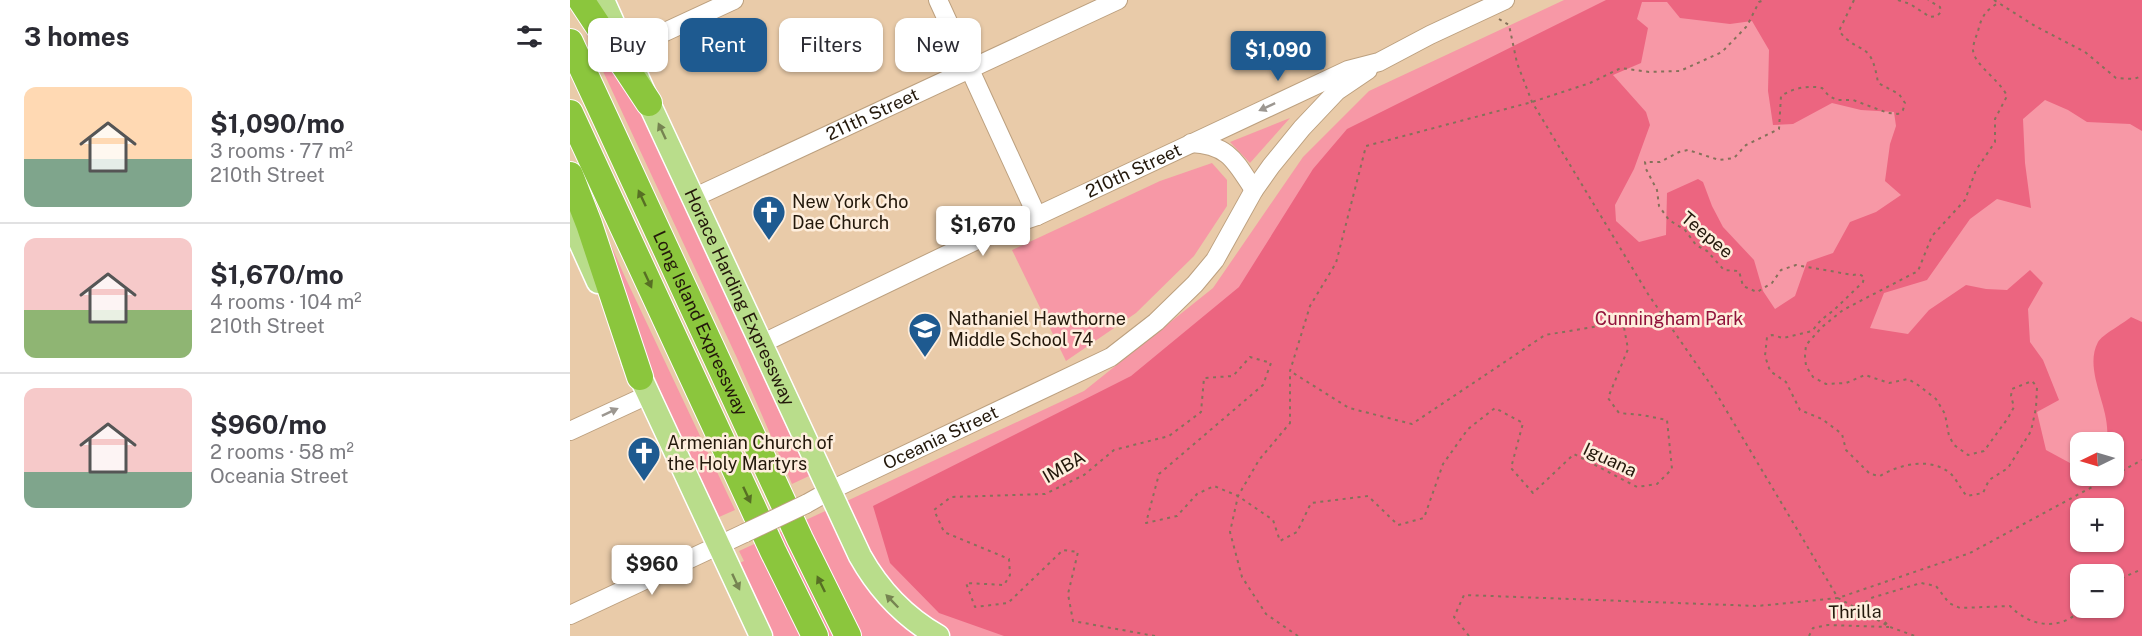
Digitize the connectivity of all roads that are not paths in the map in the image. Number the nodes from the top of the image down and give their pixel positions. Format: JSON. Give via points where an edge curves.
{"nodes":[{"id":1,"x":581,"y":0,"type":"edge"},
{"id":2,"x":603,"y":0,"type":"edge"},
{"id":3,"x":734,"y":0,"type":"edge"},
{"id":4,"x":938,"y":0,"type":"edge"},
{"id":5,"x":1118,"y":0,"type":"edge"},
{"id":6,"x":1505,"y":0,"type":"edge"},
{"id":7,"x":1482,"y":5,"type":"edge"},
{"id":8,"x":611,"y":18,"type":"edge"},
{"id":9,"x":946,"y":18,"type":"edge"},
{"id":10,"x":668,"y":31,"type":"edge"},
{"id":11,"x":570,"y":42,"type":"edge"},
{"id":12,"x":1379,"y":62,"type":"junction"},
{"id":13,"x":981,"y":63,"type":"edge"},
{"id":14,"x":636,"y":72,"type":"edge"},
{"id":15,"x":963,"y":72,"type":"edge"},
{"id":16,"x":970,"y":72,"type":"edge"},
{"id":17,"x":649,"y":103,"type":"junction"},
{"id":18,"x":570,"y":113,"type":"edge"},
{"id":19,"x":1191,"y":143,"type":"junction"},
{"id":20,"x":570,"y":175,"type":"edge"},
{"id":21,"x":1254,"y":190,"type":"junction"},
{"id":22,"x":693,"y":198,"type":"junction"},
{"id":23,"x":1037,"y":216,"type":"junction"},
{"id":24,"x":573,"y":234,"type":"edge"},
{"id":25,"x":761,"y":344,"type":"junction"},
{"id":26,"x":645,"y":386,"type":"junction"},
{"id":27,"x":570,"y":431,"type":"edge"},
{"id":28,"x":831,"y":490,"type":"junction"},
{"id":29,"x":719,"y":545,"type":"junction"},
{"id":30,"x":773,"y":551,"type":"junction"},
{"id":31,"x":570,"y":615,"type":"edge"},
{"id":32,"x":761,"y":636,"type":"edge"},
{"id":33,"x":802,"y":636,"type":"edge"},
{"id":34,"x":814,"y":636,"type":"edge"},
{"id":35,"x":848,"y":636,"type":"edge"},
{"id":36,"x":938,"y":636,"type":"edge"}],
"edges":[{"from":1,"to":17,"type":"highway"},
{"from":2,"to":8,"type":"main road","name":"Horace Harding Expressway"},
{"from":3,"to":10,"type":"street"},
{"from":4,"to":9,"type":"street"},
{"from":5,"to":13,"type":"street","name":"211th Street"},
{"from":6,"to":7,"type":"street","name":"210th Street"},
{"from":7,"to":12,"type":"street","name":"210th Street"},
{"from":35,"to":11,"type":"highway","name":"Long Island Expressway","one_way":true},
{"from":12,"to":19,"type":"street","name":"210th Street","one_way":true,"via":[[1348,70]]},
{"from":12,"to":21,"type":"street","name":"Oceania Street","via":[[1337,91],[1302,128]]},
{"from":14,"to":17,"type":"main road","name":"Horace Harding Expressway"},
{"from":15,"to":22,"type":"street","name":"211th Street"},
{"from":16,"to":23,"type":"street"},
{"from":22,"to":17,"type":"main road","name":"Horace Harding Expressway","one_way":true},
{"from":18,"to":30,"type":"highway","name":"Long Island Expressway","one_way":true},
{"from":19,"to":21,"type":"street","via":[[1218,147],[1236,162]]},
{"from":19,"to":23,"type":"street","name":"210th Street"},
{"from":20,"to":26,"type":"highway"},
{"from":21,"to":28,"type":"street","name":"Oceania Street","via":[[1215,260],[1196,284],[1111,357]]},
{"from":22,"to":25,"type":"main road","name":"Horace Harding Expressway"},
{"from":23,"to":25,"type":"street","name":"210th Street","via":[[1002,228]]},
{"from":24,"to":26,"type":"main road"},
{"from":25,"to":28,"type":"main road","name":"Horace Harding Expressway"},
{"from":27,"to":26,"type":"street","one_way":true},
{"from":26,"to":29,"type":"main road"},
{"from":28,"to":29,"type":"street","name":"Oceania Street","bridge":true},
{"from":36,"to":28,"type":"main road","name":"Horace Harding Expressway","one_way":true,"via":[[907,615],[878,586]]},
{"from":29,"to":31,"type":"street","name":"Oceania Street"},
{"from":29,"to":32,"type":"main road","one_way":true},
{"from":30,"to":33,"type":"highway"},
{"from":30,"to":34,"type":"highway","name":"Long Island Expressway"}]}
